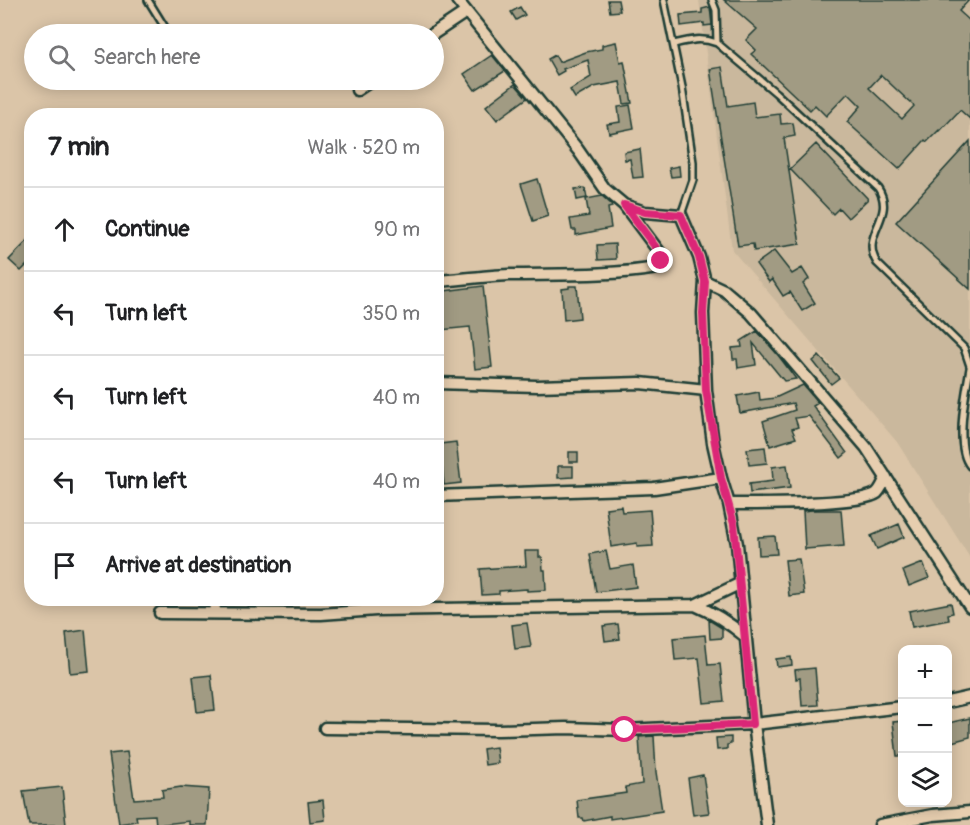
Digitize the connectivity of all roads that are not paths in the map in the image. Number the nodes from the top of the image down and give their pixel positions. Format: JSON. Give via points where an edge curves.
{"nodes":[{"id":1,"x":148,"y":0,"type":"edge"},
{"id":2,"x":457,"y":0,"type":"edge"},
{"id":3,"x":664,"y":0,"type":"edge"},
{"id":4,"x":712,"y":0,"type":"edge"},
{"id":5,"x":466,"y":12,"type":"junction"},
{"id":6,"x":163,"y":24,"type":"edge"},
{"id":7,"x":444,"y":27,"type":"edge"},
{"id":8,"x":674,"y":44,"type":"junction"},
{"id":9,"x":717,"y":44,"type":"junction"},
{"id":10,"x":624,"y":205,"type":"junction"},
{"id":11,"x":681,"y":215,"type":"junction"},
{"id":12,"x":444,"y":281,"type":"edge"},
{"id":13,"x":705,"y":281,"type":"junction"},
{"id":14,"x":970,"y":367,"type":"edge"},
{"id":15,"x":444,"y":382,"type":"edge"},
{"id":16,"x":706,"y":390,"type":"junction"},
{"id":17,"x":970,"y":466,"type":"edge"},
{"id":18,"x":886,"y":477,"type":"junction"},
{"id":19,"x":721,"y":478,"type":"junction"},
{"id":20,"x":444,"y":496,"type":"edge"},
{"id":21,"x":729,"y":504,"type":"junction"},
{"id":22,"x":741,"y":583,"type":"junction"},
{"id":23,"x":695,"y":605,"type":"junction"},
{"id":24,"x":215,"y":606,"type":"edge"},
{"id":25,"x":970,"y":607,"type":"edge"},
{"id":26,"x":215,"y":612,"type":"junction"},
{"id":27,"x":160,"y":613,"type":"dead end"},
{"id":28,"x":745,"y":636,"type":"junction"},
{"id":29,"x":970,"y":697,"type":"edge"},
{"id":30,"x":952,"y":701,"type":"edge"},
{"id":31,"x":898,"y":708,"type":"edge"},
{"id":32,"x":753,"y":724,"type":"junction"},
{"id":33,"x":325,"y":728,"type":"dead end"},
{"id":34,"x":970,"y":812,"type":"edge"},
{"id":35,"x":767,"y":825,"type":"edge"},
{"id":36,"x":880,"y":825,"type":"edge"}],
"edges":[{"from":1,"to":6,"type":"lane"},
{"from":2,"to":5,"type":"street"},
{"from":3,"to":8,"type":"lane"},
{"from":4,"to":9,"type":"lane"},
{"from":5,"to":7,"type":"street"},
{"from":5,"to":10,"type":"street","via":[[578,150],[604,189]]},
{"from":8,"to":9,"type":"lane","via":[[706,39]]},
{"from":8,"to":11,"type":"lane","via":[[693,162],[693,180]]},
{"from":9,"to":14,"type":"lane","via":[[878,188],[885,205],[874,233],[872,255],[964,348]]},
{"from":10,"to":11,"type":"street","via":[[645,212]]},
{"from":10,"to":12,"type":"street","via":[[660,253],[657,268]]},
{"from":11,"to":13,"type":"street"},
{"from":13,"to":16,"type":"street"},
{"from":13,"to":18,"type":"street","via":[[724,290],[751,313],[866,447]]},
{"from":14,"to":17,"type":"lane","via":[[962,434],[963,451]]},
{"from":15,"to":16,"type":"street","via":[[537,386],[640,383]]},
{"from":16,"to":19,"type":"street"},
{"from":18,"to":21,"type":"street","via":[[877,492],[865,497]]},
{"from":18,"to":25,"type":"street"},
{"from":19,"to":20,"type":"street","via":[[654,488]]},
{"from":19,"to":21,"type":"street"},
{"from":21,"to":22,"type":"street"},
{"from":22,"to":23,"type":"street"},
{"from":22,"to":28,"type":"street"},
{"from":23,"to":26,"type":"street","via":[[321,614]]},
{"from":23,"to":28,"type":"street","via":[[727,621]]},
{"from":24,"to":26,"type":"street"},
{"from":26,"to":27,"type":"street"},
{"from":28,"to":32,"type":"street"},
{"from":29,"to":30,"type":"street"},
{"from":31,"to":32,"type":"street"},
{"from":32,"to":33,"type":"street","via":[[625,730]]},
{"from":32,"to":35,"type":"street"},
{"from":34,"to":36,"type":"street"}]}
